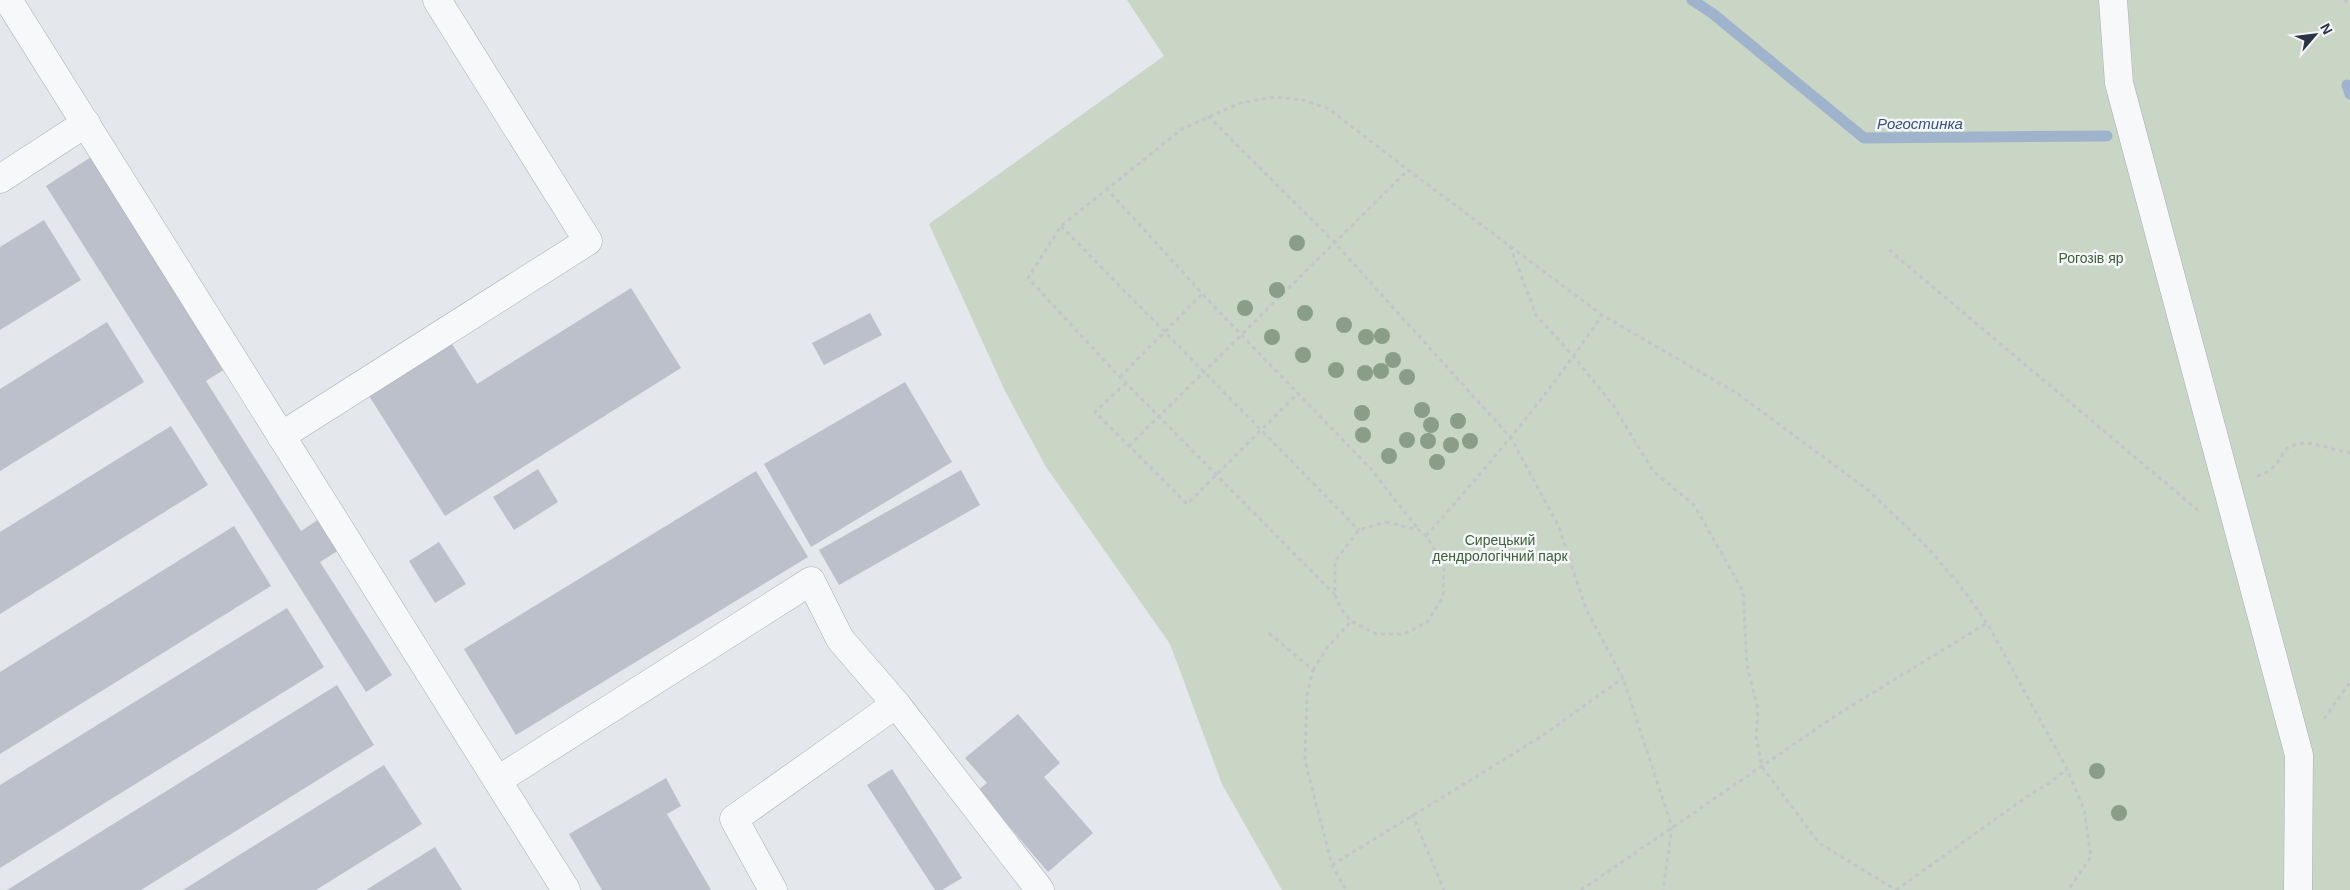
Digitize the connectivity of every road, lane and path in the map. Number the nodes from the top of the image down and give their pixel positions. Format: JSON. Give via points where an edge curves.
{"nodes":[{"id":1,"x":8,"y":0,"type":"edge"},
{"id":2,"x":437,"y":0,"type":"edge"},
{"id":3,"x":2113,"y":0,"type":"edge"},
{"id":4,"x":2344,"y":0,"type":"edge"},
{"id":5,"x":2350,"y":4,"type":"edge"},
{"id":6,"x":1208,"y":116,"type":"junction"},
{"id":7,"x":86,"y":123,"type":"junction"},
{"id":8,"x":1408,"y":170,"type":"junction"},
{"id":9,"x":0,"y":179,"type":"edge"},
{"id":10,"x":1106,"y":188,"type":"junction"},
{"id":11,"x":1061,"y":226,"type":"junction"},
{"id":12,"x":1334,"y":242,"type":"junction"},
{"id":13,"x":1510,"y":245,"type":"junction"},
{"id":14,"x":1889,"y":250,"type":"dead end"},
{"id":15,"x":1202,"y":294,"type":"junction"},
{"id":16,"x":1602,"y":315,"type":"junction"},
{"id":17,"x":1164,"y":333,"type":"junction"},
{"id":18,"x":1241,"y":334,"type":"junction"},
{"id":19,"x":1574,"y":357,"type":"junction"},
{"id":20,"x":1203,"y":372,"type":"junction"},
{"id":21,"x":1120,"y":377,"type":"junction"},
{"id":22,"x":1126,"y":383,"type":"junction"},
{"id":23,"x":1298,"y":393,"type":"junction"},
{"id":24,"x":1159,"y":416,"type":"junction"},
{"id":25,"x":1260,"y":431,"type":"junction"},
{"id":26,"x":281,"y":436,"type":"junction"},
{"id":27,"x":1511,"y":438,"type":"junction"},
{"id":28,"x":1129,"y":446,"type":"junction"},
{"id":29,"x":2350,"y":453,"type":"edge"},
{"id":30,"x":1217,"y":474,"type":"junction"},
{"id":31,"x":2229,"y":493,"type":"junction"},
{"id":32,"x":2206,"y":518,"type":"dead end"},
{"id":33,"x":1359,"y":530,"type":"junction"},
{"id":34,"x":1419,"y":530,"type":"junction"},
{"id":35,"x":1426,"y":536,"type":"junction"},
{"id":36,"x":1335,"y":595,"type":"junction"},
{"id":37,"x":1351,"y":621,"type":"junction"},
{"id":38,"x":1987,"y":623,"type":"junction"},
{"id":39,"x":1268,"y":633,"type":"dead end"},
{"id":40,"x":1313,"y":670,"type":"junction"},
{"id":41,"x":1623,"y":678,"type":"junction"},
{"id":42,"x":896,"y":704,"type":"junction"},
{"id":43,"x":1762,"y":767,"type":"junction"},
{"id":44,"x":2067,"y":769,"type":"junction"},
{"id":45,"x":498,"y":780,"type":"junction"},
{"id":46,"x":1412,"y":814,"type":"junction"},
{"id":47,"x":1672,"y":827,"type":"junction"},
{"id":48,"x":1332,"y":865,"type":"junction"},
{"id":49,"x":566,"y":890,"type":"edge"},
{"id":50,"x":773,"y":890,"type":"edge"},
{"id":51,"x":1040,"y":890,"type":"edge"},
{"id":52,"x":1346,"y":890,"type":"edge"},
{"id":53,"x":1444,"y":890,"type":"edge"},
{"id":54,"x":1581,"y":890,"type":"edge"},
{"id":55,"x":1663,"y":890,"type":"edge"},
{"id":56,"x":1896,"y":890,"type":"edge"},
{"id":57,"x":2068,"y":890,"type":"edge"},
{"id":58,"x":2298,"y":890,"type":"edge"}],
"edges":[{"from":1,"to":7,"type":"lane"},
{"from":2,"to":26,"type":"lane","via":[[588,240]]},
{"from":3,"to":31,"type":"lane","via":[[2119,83]]},
{"from":4,"to":5,"type":"path"},
{"from":6,"to":8,"type":"path","via":[[1240,103],[1275,97],[1303,100],[1329,109]]},
{"from":6,"to":10,"type":"path","via":[[1182,129]]},
{"from":6,"to":12,"type":"path"},
{"from":7,"to":9,"type":"lane"},
{"from":7,"to":26,"type":"lane"},
{"from":8,"to":12,"type":"path"},
{"from":8,"to":13,"type":"path"},
{"from":10,"to":11,"type":"path"},
{"from":10,"to":15,"type":"path"},
{"from":11,"to":17,"type":"path"},
{"from":11,"to":21,"type":"path","via":[[1028,278]]},
{"from":12,"to":18,"type":"path"},
{"from":12,"to":27,"type":"path"},
{"from":13,"to":16,"type":"path"},
{"from":13,"to":19,"type":"path","via":[[1536,314]]},
{"from":14,"to":32,"type":"path"},
{"from":15,"to":17,"type":"path"},
{"from":15,"to":18,"type":"path"},
{"from":16,"to":19,"type":"path"},
{"from":16,"to":38,"type":"path","via":[[1738,394],[1868,490],[1927,547],[1960,584]]},
{"from":17,"to":20,"type":"path"},
{"from":17,"to":21,"type":"path"},
{"from":18,"to":20,"type":"path"},
{"from":18,"to":23,"type":"path"},
{"from":19,"to":27,"type":"path"},
{"from":19,"to":43,"type":"path","via":[[1613,405],[1653,471],[1694,505],[1743,591],[1747,665],[1758,709],[1756,736]]},
{"from":20,"to":24,"type":"path"},
{"from":20,"to":25,"type":"path"},
{"from":21,"to":22,"type":"path"},
{"from":22,"to":24,"type":"path"},
{"from":22,"to":28,"type":"path","via":[[1095,412]]},
{"from":23,"to":25,"type":"path"},
{"from":23,"to":34,"type":"path","via":[[1370,468]]},
{"from":24,"to":28,"type":"path"},
{"from":24,"to":30,"type":"path"},
{"from":25,"to":30,"type":"path"},
{"from":25,"to":33,"type":"path"},
{"from":26,"to":45,"type":"lane"},
{"from":27,"to":35,"type":"path"},
{"from":27,"to":41,"type":"path","via":[[1559,527],[1586,609]]},
{"from":28,"to":30,"type":"path","via":[[1187,504]]},
{"from":29,"to":31,"type":"path","via":[[2314,444],[2299,444],[2286,450],[2265,474],[2251,478]]},
{"from":30,"to":36,"type":"path"},
{"from":31,"to":58,"type":"lane","via":[[2299,755]]},
{"from":33,"to":34,"type":"path","via":[[1386,522]]},
{"from":33,"to":36,"type":"path","via":[[1336,561]]},
{"from":34,"to":35,"type":"path"},
{"from":35,"to":37,"type":"path","via":[[1444,564],[1443,597],[1428,621],[1404,634],[1376,634]]},
{"from":36,"to":37,"type":"path"},
{"from":37,"to":40,"type":"path"},
{"from":38,"to":43,"type":"path","via":[[1838,714]]},
{"from":38,"to":44,"type":"path"},
{"from":39,"to":40,"type":"path"},
{"from":40,"to":48,"type":"path","via":[[1307,695],[1305,760]]},
{"from":41,"to":46,"type":"path","via":[[1539,738]]},
{"from":41,"to":47,"type":"path"},
{"from":42,"to":45,"type":"lane","via":[[840,639],[811,582]]},
{"from":42,"to":50,"type":"lane","via":[[734,819]]},
{"from":42,"to":51,"type":"lane"},
{"from":43,"to":47,"type":"path"},
{"from":43,"to":56,"type":"path","via":[[1819,843]]},
{"from":44,"to":56,"type":"path"},
{"from":44,"to":57,"type":"path","via":[[2084,809],[2091,857]]},
{"from":45,"to":49,"type":"lane"},
{"from":46,"to":48,"type":"path"},
{"from":46,"to":53,"type":"path"},
{"from":47,"to":54,"type":"path"},
{"from":47,"to":55,"type":"path"},
{"from":48,"to":52,"type":"path"}]}
